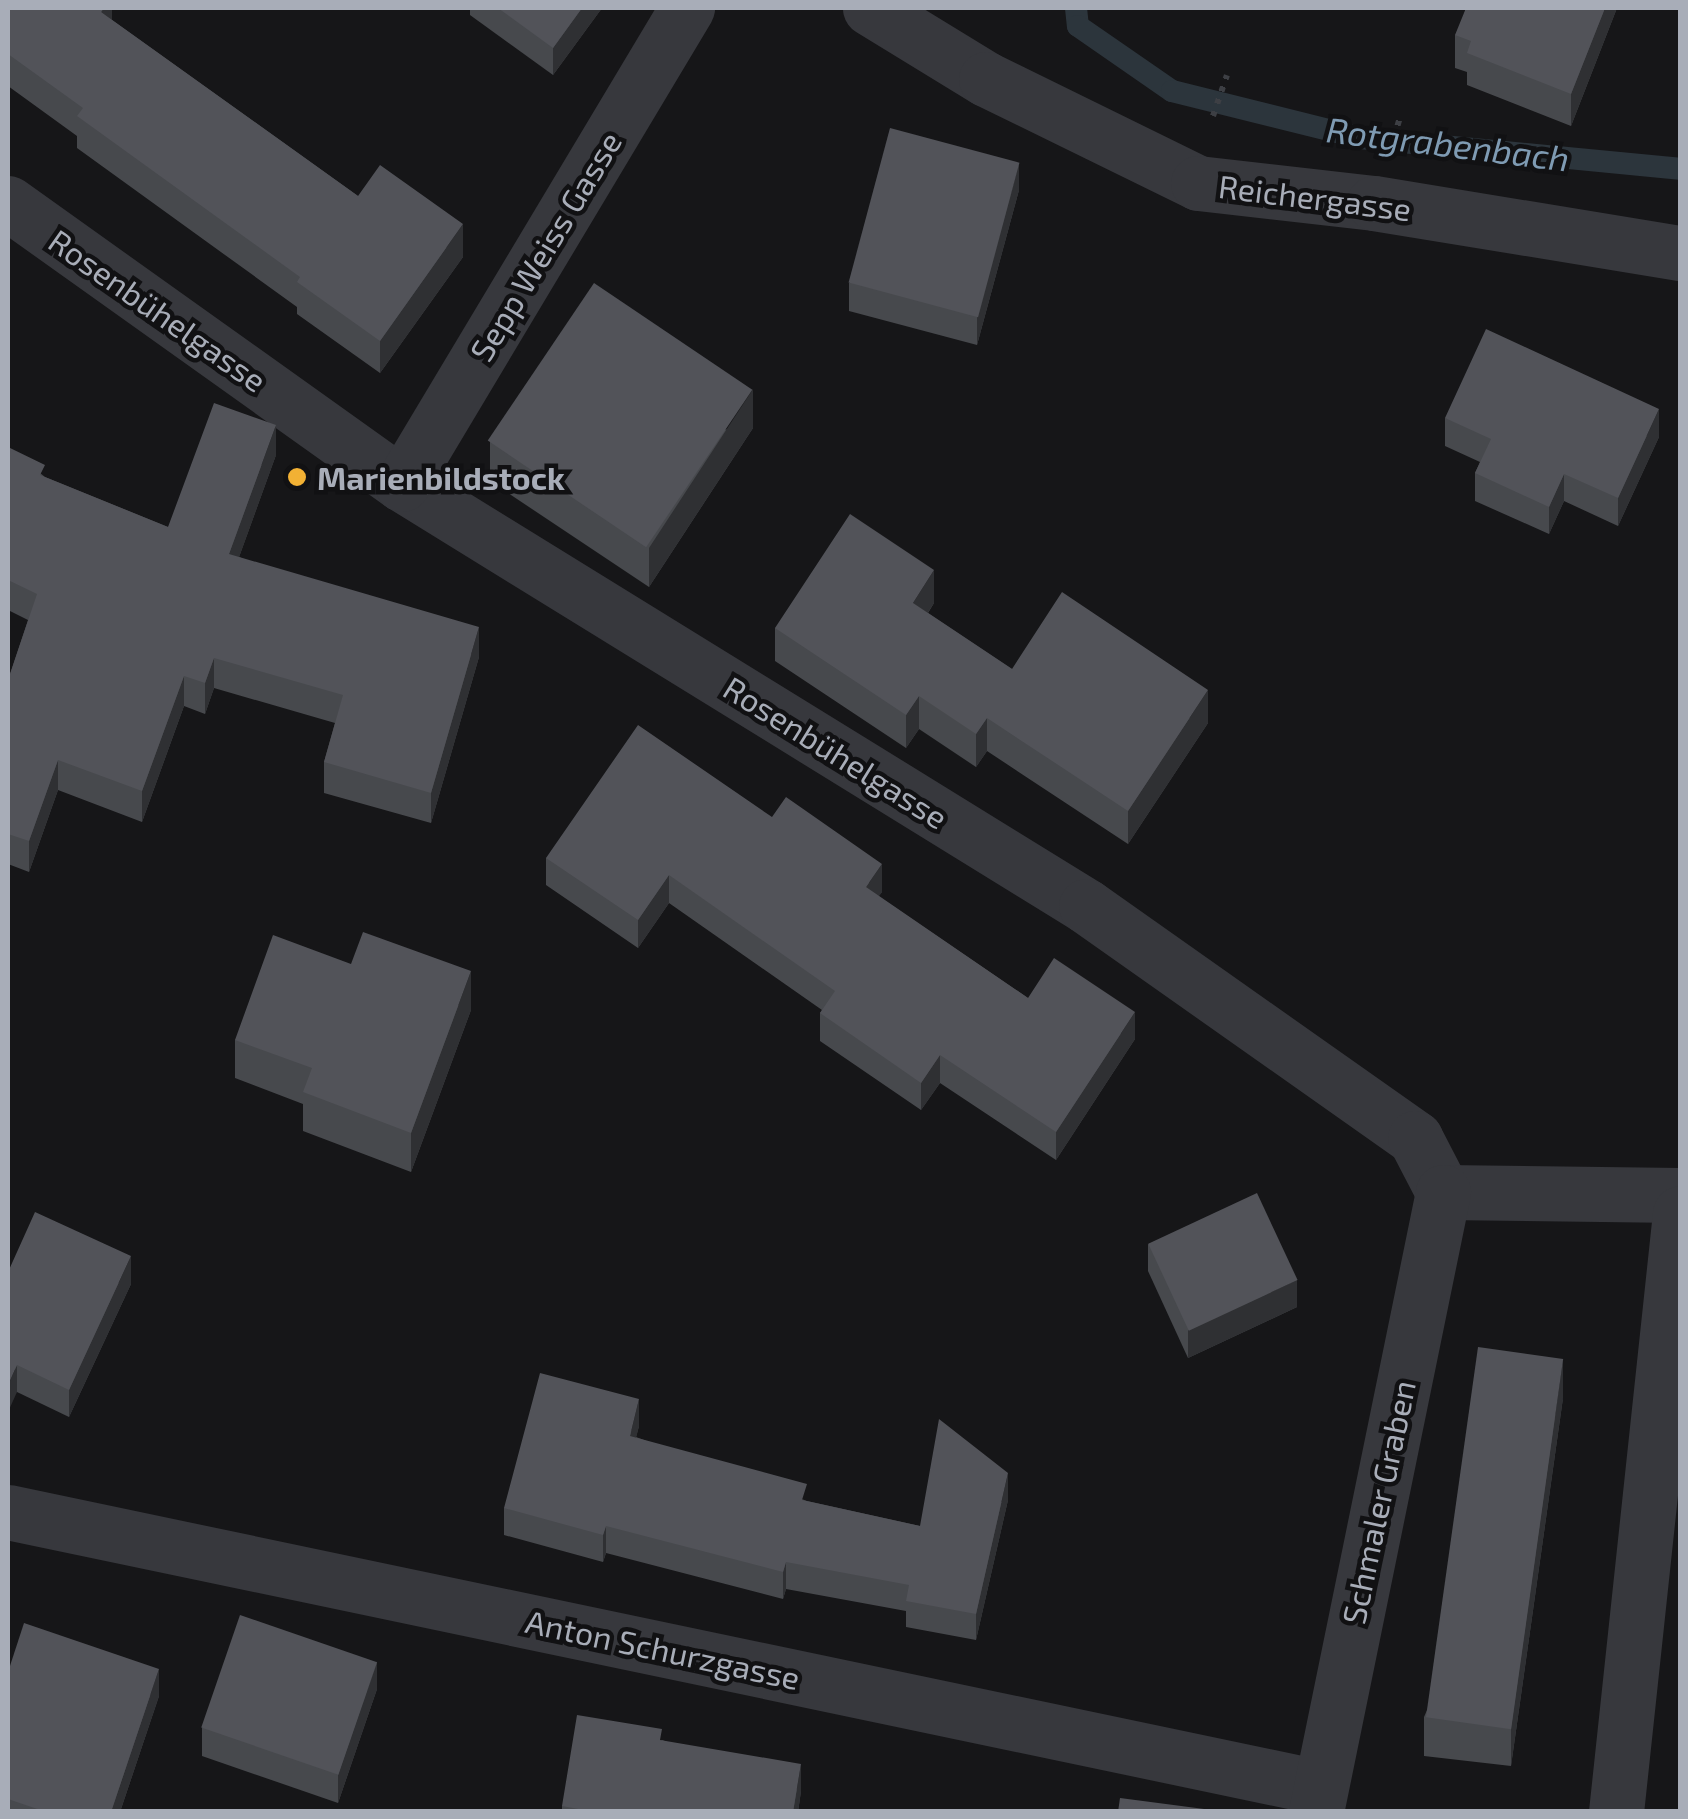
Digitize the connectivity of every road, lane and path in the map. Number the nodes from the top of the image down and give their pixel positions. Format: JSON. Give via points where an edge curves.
{"nodes":[{"id":1,"x":687,"y":8,"type":"edge"},
{"id":2,"x":870,"y":8,"type":"edge"},
{"id":3,"x":1227,"y":75,"type":"dead end"},
{"id":4,"x":1211,"y":122,"type":"dead end"},
{"id":5,"x":8,"y":203,"type":"edge"},
{"id":6,"x":1680,"y":253,"type":"edge"},
{"id":7,"x":402,"y":484,"type":"junction"},
{"id":8,"x":1443,"y":1192,"type":"junction"},
{"id":9,"x":1680,"y":1195,"type":"edge"},
{"id":10,"x":1680,"y":1213,"type":"edge"},
{"id":11,"x":8,"y":1512,"type":"edge"},
{"id":12,"x":1318,"y":1799,"type":"edge"},
{"id":13,"x":1616,"y":1812,"type":"edge"}],
"edges":[{"from":1,"to":7,"type":"street","name":"Sepp Weiss Gasse"},
{"from":2,"to":6,"type":"street","name":"Reichergasse","via":[[986,80],[1198,183]]},
{"from":3,"to":4,"type":"path"},
{"from":5,"to":7,"type":"street","name":"Rosenbühelgasse"},
{"from":7,"to":8,"type":"street","name":"Rosenbühelgasse","via":[[1086,906],[1415,1138]]},
{"from":8,"to":9,"type":"street"},
{"from":8,"to":12,"type":"street","name":"Schmaler Graben"},
{"from":10,"to":13,"type":"street"},
{"from":11,"to":12,"type":"street","name":"Anton Schurzgasse"}]}
